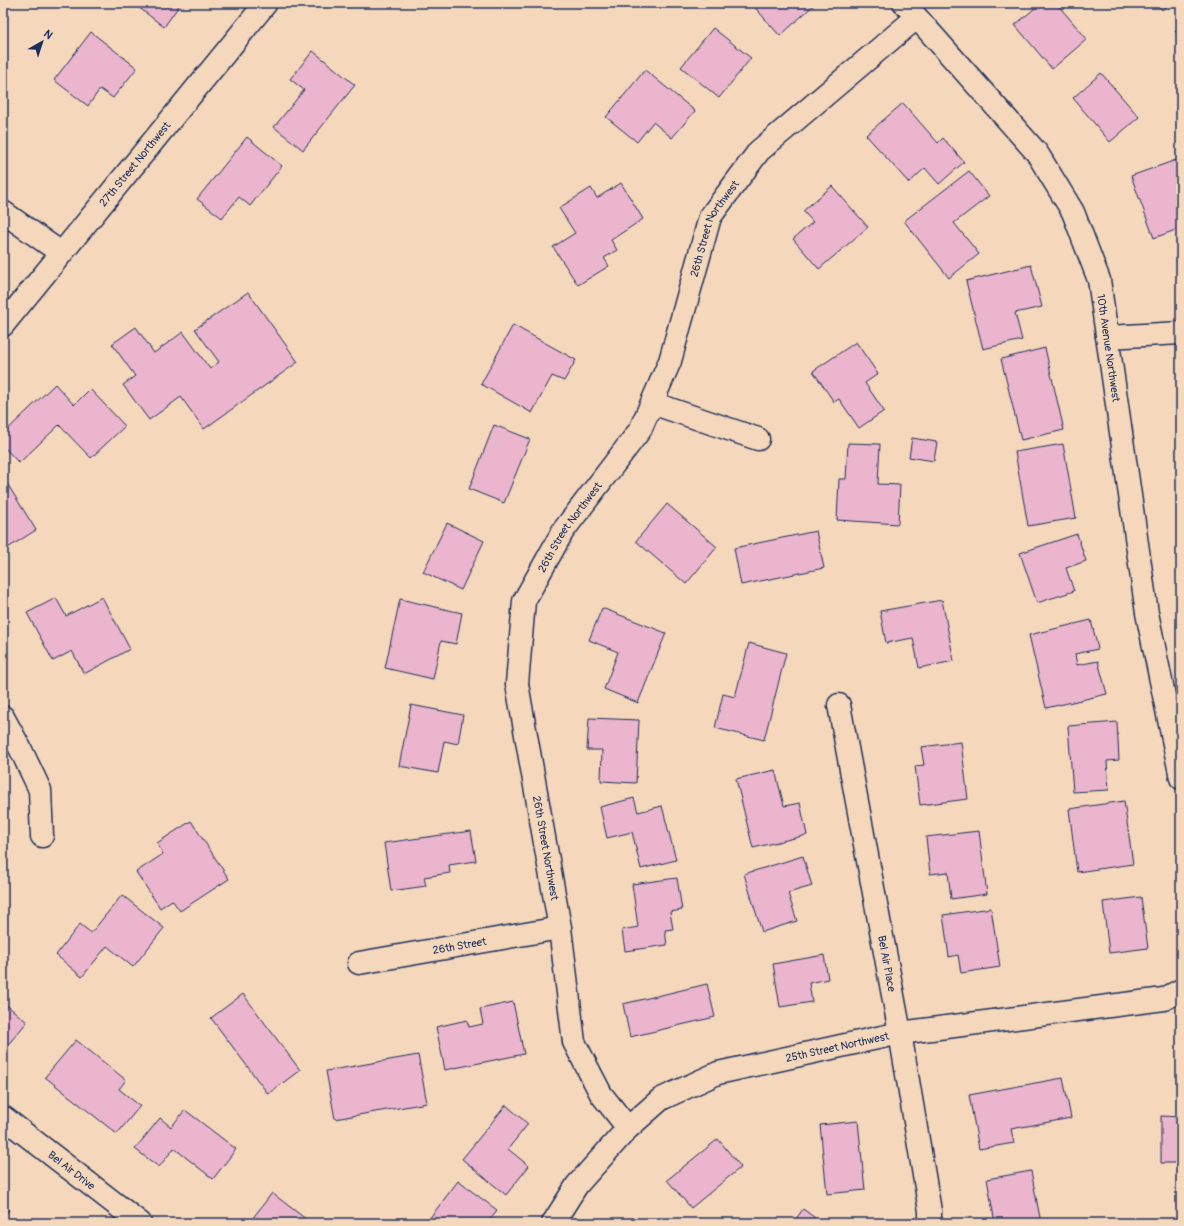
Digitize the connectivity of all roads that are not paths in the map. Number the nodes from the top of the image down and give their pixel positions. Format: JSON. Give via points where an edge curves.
{"nodes":[{"id":1,"x":266,"y":3,"type":"edge"},
{"id":2,"x":910,"y":10,"type":"edge"},
{"id":3,"x":3,"y":212,"type":"edge"},
{"id":4,"x":61,"y":253,"type":"junction"},
{"id":5,"x":3,"y":325,"type":"edge"},
{"id":6,"x":1181,"y":333,"type":"edge"},
{"id":7,"x":1107,"y":337,"type":"junction"},
{"id":8,"x":652,"y":403,"type":"junction"},
{"id":9,"x":758,"y":439,"type":"dead end"},
{"id":10,"x":839,"y":705,"type":"dead end"},
{"id":11,"x":3,"y":717,"type":"edge"},
{"id":12,"x":1179,"y":752,"type":"edge"},
{"id":13,"x":1181,"y":778,"type":"edge"},
{"id":14,"x":42,"y":836,"type":"dead end"},
{"id":15,"x":560,"y":928,"type":"junction"},
{"id":16,"x":359,"y":964,"type":"dead end"},
{"id":17,"x":1181,"y":990,"type":"edge"},
{"id":18,"x":900,"y":1033,"type":"junction"},
{"id":19,"x":3,"y":1117,"type":"edge"},
{"id":20,"x":628,"y":1128,"type":"junction"},
{"id":21,"x":140,"y":1223,"type":"edge"},
{"id":22,"x":553,"y":1223,"type":"edge"},
{"id":23,"x":930,"y":1223,"type":"edge"}],
"edges":[{"from":1,"to":4,"type":"street","name":"27th Street Northwest"},
{"from":2,"to":7,"type":"street","name":"10th Avenue Northwest","via":[[1037,153],[1073,212],[1099,280]]},
{"from":2,"to":8,"type":"street","name":"26th Street Northwest","via":[[759,151],[710,217],[670,361]]},
{"from":3,"to":4,"type":"street"},
{"from":4,"to":5,"type":"street","name":"27th Street Northwest"},
{"from":6,"to":7,"type":"street"},
{"from":7,"to":12,"type":"street","name":"10th Avenue Northwest","via":[[1147,613]]},
{"from":8,"to":9,"type":"street"},
{"from":8,"to":15,"type":"street","name":"26th Street Northwest","via":[[640,430],[563,531],[524,601],[517,684]]},
{"from":10,"to":18,"type":"street","name":"Bel Air Place"},
{"from":11,"to":14,"type":"street","via":[[40,790]]},
{"from":12,"to":13,"type":"street","name":"10th Avenue Northwest"},
{"from":15,"to":16,"type":"street","name":"26th Street"},
{"from":15,"to":20,"type":"street","name":"26th Street Northwest","via":[[574,1042],[601,1094]]},
{"from":17,"to":18,"type":"street","name":"25th Street Northwest","via":[[1164,1000]]},
{"from":18,"to":20,"type":"street","name":"25th Street Northwest","via":[[718,1073],[660,1099]]},
{"from":18,"to":23,"type":"street","name":"Bel Air Place"},
{"from":19,"to":21,"type":"street","name":"Bel Air Drive"},
{"from":20,"to":22,"type":"street","name":"25th Street Northwest","via":[[577,1185]]}]}
